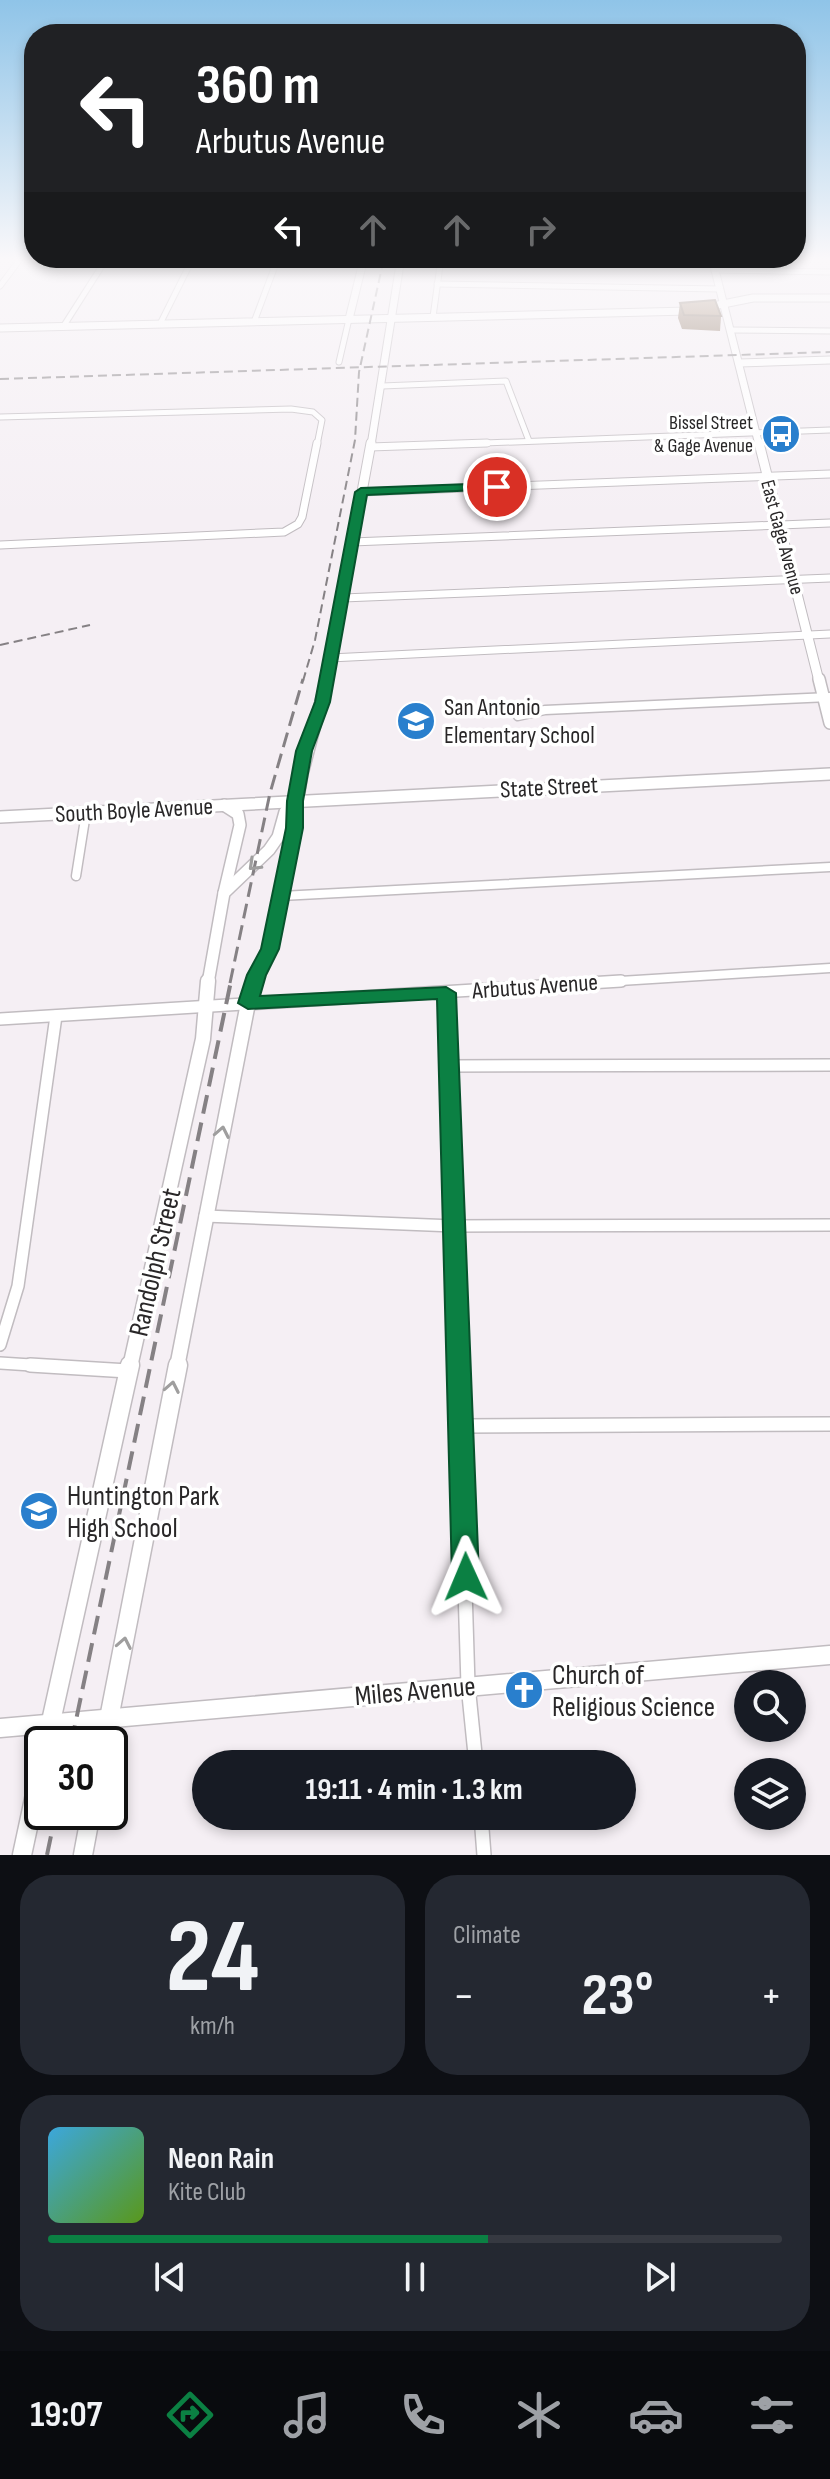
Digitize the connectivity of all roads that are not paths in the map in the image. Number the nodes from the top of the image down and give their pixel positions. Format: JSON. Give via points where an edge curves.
{"nodes":[{"id":1,"x":343,"y":345,"type":"edge"},
{"id":2,"x":389,"y":345,"type":"edge"},
{"id":3,"x":735,"y":345,"type":"edge"},
{"id":4,"x":830,"y":360,"type":"edge"},
{"id":5,"x":339,"y":362,"type":"dead end"},
{"id":6,"x":739,"y":363,"type":"junction"},
{"id":7,"x":382,"y":386,"type":"junction"},
{"id":8,"x":0,"y":417,"type":"edge"},
{"id":9,"x":830,"y":430,"type":"edge"},
{"id":10,"x":756,"y":433,"type":"junction"},
{"id":11,"x":529,"y":441,"type":"junction"},
{"id":12,"x":370,"y":447,"type":"junction"},
{"id":13,"x":830,"y":474,"type":"edge"},
{"id":14,"x":767,"y":476,"type":"junction"},
{"id":15,"x":361,"y":492,"type":"junction"},
{"id":16,"x":830,"y":523,"type":"edge"},
{"id":17,"x":780,"y":525,"type":"junction"},
{"id":18,"x":352,"y":542,"type":"junction"},
{"id":19,"x":0,"y":545,"type":"edge"},
{"id":20,"x":830,"y":578,"type":"edge"},
{"id":21,"x":793,"y":579,"type":"junction"},
{"id":22,"x":343,"y":598,"type":"junction"},
{"id":23,"x":830,"y":634,"type":"edge"},
{"id":24,"x":808,"y":635,"type":"junction"},
{"id":25,"x":330,"y":658,"type":"junction"},
{"id":26,"x":827,"y":697,"type":"edge"},
{"id":27,"x":518,"y":716,"type":"dead end"},
{"id":28,"x":830,"y":723,"type":"edge"},
{"id":29,"x":830,"y":774,"type":"edge"},
{"id":30,"x":295,"y":801,"type":"junction"},
{"id":31,"x":268,"y":803,"type":"joint"},
{"id":32,"x":224,"y":805,"type":"junction"},
{"id":33,"x":86,"y":813,"type":"junction"},
{"id":34,"x":0,"y":817,"type":"edge"},
{"id":35,"x":830,"y":867,"type":"edge"},
{"id":36,"x":76,"y":876,"type":"dead end"},
{"id":37,"x":224,"y":893,"type":"junction"},
{"id":38,"x":281,"y":896,"type":"junction"},
{"id":39,"x":830,"y":968,"type":"edge"},
{"id":40,"x":446,"y":993,"type":"junction"},
{"id":41,"x":248,"y":1003,"type":"junction"},
{"id":42,"x":209,"y":1005,"type":"junction"},
{"id":43,"x":56,"y":1016,"type":"junction"},
{"id":44,"x":0,"y":1019,"type":"edge"},
{"id":45,"x":830,"y":1065,"type":"edge"},
{"id":46,"x":449,"y":1066,"type":"junction"},
{"id":47,"x":205,"y":1216,"type":"junction"},
{"id":48,"x":830,"y":1225,"type":"edge"},
{"id":49,"x":454,"y":1226,"type":"junction"},
{"id":50,"x":0,"y":1345,"type":"edge"},
{"id":51,"x":0,"y":1363,"type":"edge"},
{"id":52,"x":129,"y":1371,"type":"junction"},
{"id":53,"x":830,"y":1424,"type":"edge"},
{"id":54,"x":462,"y":1426,"type":"junction"},
{"id":55,"x":830,"y":1655,"type":"edge"},
{"id":56,"x":468,"y":1685,"type":"junction"},
{"id":57,"x":109,"y":1719,"type":"junction"},
{"id":58,"x":50,"y":1724,"type":"junction"},
{"id":59,"x":108,"y":1726,"type":"edge"},
{"id":60,"x":0,"y":1728,"type":"edge"},
{"id":61,"x":475,"y":1750,"type":"edge"},
{"id":62,"x":27,"y":1830,"type":"edge"},
{"id":63,"x":88,"y":1830,"type":"edge"},
{"id":64,"x":482,"y":1830,"type":"edge"},
{"id":65,"x":22,"y":1855,"type":"edge"},
{"id":66,"x":83,"y":1855,"type":"edge"},
{"id":67,"x":484,"y":1855,"type":"edge"}],
"edges":[{"from":1,"to":5,"type":"street"},
{"from":2,"to":7,"type":"street","name":"Randolph Street"},
{"from":3,"to":6,"type":"street","name":"East Gage Avenue"},
{"from":4,"to":6,"type":"street"},
{"from":6,"to":10,"type":"street","name":"East Gage Avenue"},
{"from":7,"to":11,"type":"street","via":[[506,381]]},
{"from":7,"to":12,"type":"street","name":"Randolph Street"},
{"from":8,"to":19,"type":"street","via":[[249,409],[313,412],[322,420],[302,517],[293,529]]},
{"from":9,"to":10,"type":"street"},
{"from":10,"to":11,"type":"street"},
{"from":10,"to":14,"type":"street","name":"East Gage Avenue"},
{"from":11,"to":12,"type":"street"},
{"from":12,"to":15,"type":"street","name":"Randolph Street"},
{"from":13,"to":14,"type":"street"},
{"from":14,"to":15,"type":"street"},
{"from":14,"to":17,"type":"street","name":"East Gage Avenue"},
{"from":15,"to":18,"type":"street","name":"Randolph Street"},
{"from":16,"to":17,"type":"street"},
{"from":17,"to":18,"type":"street"},
{"from":17,"to":21,"type":"street","name":"East Gage Avenue"},
{"from":18,"to":22,"type":"street","name":"Randolph Street"},
{"from":20,"to":21,"type":"street"},
{"from":21,"to":22,"type":"street"},
{"from":21,"to":24,"type":"street","name":"East Gage Avenue"},
{"from":22,"to":25,"type":"street","name":"Randolph Street"},
{"from":23,"to":24,"type":"street"},
{"from":24,"to":25,"type":"street"},
{"from":24,"to":26,"type":"street","name":"East Gage Avenue"},
{"from":25,"to":30,"type":"street","name":"Randolph Street"},
{"from":26,"to":27,"type":"street","via":[[545,710]]},
{"from":26,"to":28,"type":"street","name":"East Gage Avenue"},
{"from":29,"to":30,"type":"street","name":"State Street"},
{"from":30,"to":31,"type":"street","name":"State Street"},
{"from":30,"to":37,"type":"street","name":"Randolph Street","one_way":true,"via":[[269,850]]},
{"from":30,"to":38,"type":"street","name":"Randolph Street"},
{"from":31,"to":32,"type":"street","name":"South Boyle Avenue"},
{"from":32,"to":33,"type":"street","name":"South Boyle Avenue"},
{"from":32,"to":37,"type":"street","via":[[238,814],[240,825]]},
{"from":33,"to":34,"type":"street","name":"South Boyle Avenue"},
{"from":33,"to":36,"type":"street"},
{"from":35,"to":38,"type":"street"},
{"from":37,"to":42,"type":"street","name":"Randolph Street","via":[[211,954]]},
{"from":38,"to":41,"type":"street","name":"Randolph Street","via":[[267,958]]},
{"from":39,"to":40,"type":"street","name":"Arbutus Avenue"},
{"from":40,"to":41,"type":"street","name":"Arbutus Avenue"},
{"from":40,"to":46,"type":"street"},
{"from":41,"to":42,"type":"street","name":"Arbutus Avenue"},
{"from":47,"to":41,"type":"street","name":"Randolph Street","one_way":true},
{"from":42,"to":43,"type":"street","name":"Arbutus Avenue"},
{"from":42,"to":52,"type":"street","name":"Randolph Street"},
{"from":43,"to":44,"type":"street","name":"Arbutus Avenue"},
{"from":43,"to":50,"type":"street","via":[[18,1286]]},
{"from":45,"to":46,"type":"street"},
{"from":46,"to":49,"type":"street"},
{"from":47,"to":49,"type":"street"},
{"from":57,"to":47,"type":"street","name":"Randolph Street","one_way":true},
{"from":48,"to":49,"type":"street"},
{"from":49,"to":54,"type":"street"},
{"from":51,"to":52,"type":"street"},
{"from":52,"to":58,"type":"street","name":"Randolph Street"},
{"from":53,"to":54,"type":"street"},
{"from":54,"to":56,"type":"street"},
{"from":55,"to":56,"type":"street","name":"Miles Avenue"},
{"from":56,"to":57,"type":"street","name":"Miles Avenue"},
{"from":56,"to":61,"type":"street"},
{"from":57,"to":58,"type":"street","name":"Miles Avenue"},
{"from":57,"to":59,"type":"street","name":"Randolph Street"},
{"from":58,"to":60,"type":"street","name":"Miles Avenue"},
{"from":62,"to":65,"type":"street"},
{"from":63,"to":66,"type":"street"},
{"from":64,"to":67,"type":"street"}]}
